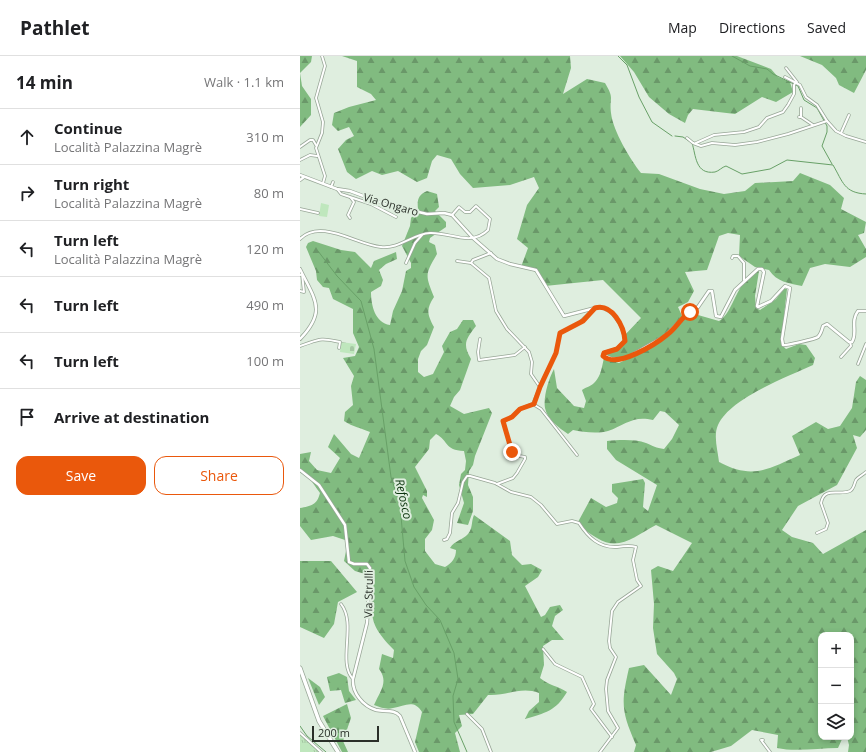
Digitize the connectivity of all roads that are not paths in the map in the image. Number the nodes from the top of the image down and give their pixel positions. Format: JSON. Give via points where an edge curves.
{"nodes":[{"id":1,"x":322,"y":56,"type":"edge"},
{"id":2,"x":786,"y":68,"type":"dead end"},
{"id":3,"x":785,"y":77,"type":"dead end"},
{"id":4,"x":796,"y":83,"type":"junction"},
{"id":5,"x":801,"y":108,"type":"dead end"},
{"id":6,"x":849,"y":115,"type":"dead end"},
{"id":7,"x":825,"y":121,"type":"junction"},
{"id":8,"x":813,"y":125,"type":"junction"},
{"id":9,"x":841,"y":134,"type":"junction"},
{"id":10,"x":687,"y":138,"type":"dead end"},
{"id":11,"x":866,"y":142,"type":"edge"},
{"id":12,"x":696,"y":144,"type":"junction"},
{"id":13,"x":316,"y":145,"type":"junction"},
{"id":14,"x":300,"y":147,"type":"edge"},
{"id":15,"x":317,"y":156,"type":"junction"},
{"id":16,"x":300,"y":160,"type":"edge"},
{"id":17,"x":300,"y":175,"type":"edge"},
{"id":18,"x":304,"y":176,"type":"junction"},
{"id":19,"x":300,"y":180,"type":"edge"},
{"id":20,"x":333,"y":182,"type":"dead end"},
{"id":21,"x":322,"y":183,"type":"junction"},
{"id":22,"x":331,"y":187,"type":"junction"},
{"id":23,"x":337,"y":189,"type":"junction"},
{"id":24,"x":350,"y":197,"type":"junction"},
{"id":25,"x":300,"y":209,"type":"edge"},
{"id":26,"x":318,"y":213,"type":"dead end"},
{"id":27,"x":452,"y":215,"type":"junction"},
{"id":28,"x":396,"y":217,"type":"dead end"},
{"id":29,"x":350,"y":218,"type":"dead end"},
{"id":30,"x":422,"y":234,"type":"junction"},
{"id":31,"x":473,"y":238,"type":"junction"},
{"id":32,"x":300,"y":239,"type":"edge"},
{"id":33,"x":491,"y":253,"type":"junction"},
{"id":34,"x":732,"y":258,"type":"dead end"},
{"id":35,"x":457,"y":261,"type":"dead end"},
{"id":36,"x":406,"y":263,"type":"dead end"},
{"id":37,"x":471,"y":263,"type":"junction"},
{"id":38,"x":300,"y":269,"type":"edge"},
{"id":39,"x":301,"y":274,"type":"edge"},
{"id":40,"x":744,"y":280,"type":"junction"},
{"id":41,"x":300,"y":291,"type":"edge"},
{"id":42,"x":595,"y":308,"type":"junction"},
{"id":43,"x":866,"y":311,"type":"edge"},
{"id":44,"x":300,"y":339,"type":"edge"},
{"id":45,"x":480,"y":339,"type":"dead end"},
{"id":46,"x":850,"y":342,"type":"junction"},
{"id":47,"x":866,"y":344,"type":"edge"},
{"id":48,"x":300,"y":346,"type":"edge"},
{"id":49,"x":525,"y":347,"type":"junction"},
{"id":50,"x":339,"y":348,"type":"dead end"},
{"id":51,"x":841,"y":357,"type":"dead end"},
{"id":52,"x":858,"y":364,"type":"dead end"},
{"id":53,"x":540,"y":387,"type":"junction"},
{"id":54,"x":534,"y":404,"type":"junction"},
{"id":55,"x":577,"y":455,"type":"dead end"},
{"id":56,"x":300,"y":470,"type":"edge"},
{"id":57,"x":866,"y":472,"type":"edge"},
{"id":58,"x":497,"y":484,"type":"junction"},
{"id":59,"x":817,"y":533,"type":"dead end"},
{"id":60,"x":444,"y":540,"type":"dead end"},
{"id":61,"x":341,"y":604,"type":"dead end"},
{"id":62,"x":543,"y":649,"type":"dead end"},
{"id":63,"x":300,"y":668,"type":"edge"},
{"id":64,"x":353,"y":679,"type":"junction"},
{"id":65,"x":467,"y":714,"type":"dead end"},
{"id":66,"x":300,"y":732,"type":"edge"},
{"id":67,"x":612,"y":737,"type":"junction"},
{"id":68,"x":763,"y":740,"type":"dead end"},
{"id":69,"x":321,"y":752,"type":"edge"},
{"id":70,"x":338,"y":752,"type":"edge"},
{"id":71,"x":415,"y":752,"type":"edge"},
{"id":72,"x":491,"y":752,"type":"edge"},
{"id":73,"x":600,"y":752,"type":"edge"},
{"id":74,"x":770,"y":752,"type":"edge"}],
"edges":[{"from":1,"to":13,"type":"street","via":[[325,66],[316,98],[323,127]]},
{"from":2,"to":4,"type":"street"},
{"from":3,"to":4,"type":"street"},
{"from":4,"to":7,"type":"street","via":[[806,97],[820,108]]},
{"from":4,"to":12,"type":"street","via":[[794,94],[783,112],[767,118],[759,127],[744,132],[714,135]]},
{"from":5,"to":8,"type":"street","via":[[800,117]]},
{"from":6,"to":9,"type":"street"},
{"from":7,"to":8,"type":"street"},
{"from":7,"to":9,"type":"street"},
{"from":8,"to":12,"type":"street","via":[[757,142],[735,145]]},
{"from":9,"to":11,"type":"street"},
{"from":10,"to":12,"type":"street"},
{"from":13,"to":14,"type":"street","via":[[310,140]]},
{"from":13,"to":15,"type":"street"},
{"from":15,"to":16,"type":"street","via":[[310,155]]},
{"from":15,"to":21,"type":"street","via":[[325,176]]},
{"from":17,"to":18,"type":"main road","name":"Via Ongaro"},
{"from":18,"to":19,"type":"main road"},
{"from":18,"to":21,"type":"main road","name":"Via Ongaro"},
{"from":20,"to":22,"type":"street"},
{"from":21,"to":22,"type":"main road","name":"Via Ongaro"},
{"from":22,"to":23,"type":"main road","name":"Via Ongaro"},
{"from":23,"to":24,"type":"street","via":[[341,194]]},
{"from":23,"to":27,"type":"main road","name":"Via Ongaro","via":[[426,214]]},
{"from":24,"to":28,"type":"street"},
{"from":24,"to":29,"type":"street","via":[[354,202],[348,215]]},
{"from":25,"to":26,"type":"street"},
{"from":27,"to":31,"type":"main road"},
{"from":27,"to":31,"type":"street","name":"Via Ongaro","via":[[459,208],[470,212],[476,206],[490,219],[487,231]]},
{"from":30,"to":31,"type":"street","via":[[443,232],[461,238]]},
{"from":30,"to":32,"type":"street","via":[[400,245],[388,247],[378,247],[320,232],[310,232]]},
{"from":30,"to":36,"type":"street"},
{"from":31,"to":33,"type":"main road"},
{"from":33,"to":37,"type":"street"},
{"from":33,"to":42,"type":"main road","via":[[506,263],[536,270],[564,316]]},
{"from":34,"to":40,"type":"street","via":[[738,256],[744,263]]},
{"from":35,"to":37,"type":"street"},
{"from":37,"to":49,"type":"street","via":[[489,278],[493,303],[499,316],[511,335]]},
{"from":38,"to":39,"type":"main road"},
{"from":39,"to":41,"type":"street","via":[[305,288],[304,292]]},
{"from":39,"to":44,"type":"main road","via":[[311,290],[316,312],[314,324]]},
{"from":40,"to":42,"type":"main road","via":[[721,317],[716,316],[714,295],[709,291],[698,307],[665,336],[626,358],[605,358],[604,353],[617,349],[625,341],[616,317],[604,307]]},
{"from":40,"to":46,"type":"main road","via":[[756,269],[764,270],[756,303],[758,307],[771,301],[783,287],[789,286],[783,345],[816,338],[827,324]]},
{"from":42,"to":53,"type":"street","via":[[583,321],[560,333],[556,353]]},
{"from":43,"to":46,"type":"main road","via":[[858,311],[854,316],[854,337]]},
{"from":45,"to":49,"type":"street","via":[[479,360],[514,355]]},
{"from":46,"to":51,"type":"street","via":[[851,346]]},
{"from":47,"to":52,"type":"street"},
{"from":48,"to":50,"type":"street","via":[[324,338],[340,342]]},
{"from":49,"to":53,"type":"street","via":[[532,362],[532,377]]},
{"from":53,"to":54,"type":"street"},
{"from":54,"to":55,"type":"street","via":[[541,409]]},
{"from":54,"to":58,"type":"street","via":[[520,409],[503,421],[512,452],[525,459],[512,478]]},
{"from":56,"to":64,"type":"main road","name":"Via Strulli","via":[[319,485],[345,525],[349,562],[367,564],[370,568],[367,623]]},
{"from":57,"to":59,"type":"street","via":[[857,479],[849,491],[830,492],[824,496],[821,503],[828,524],[826,529]]},
{"from":58,"to":60,"type":"street","via":[[467,476],[452,513],[450,533]]},
{"from":58,"to":67,"type":"street","via":[[511,492],[531,497],[557,524],[579,523],[592,540],[601,544],[636,547],[633,560],[637,580],[641,586],[618,602],[611,614],[610,645],[616,657],[607,680],[607,696],[608,711],[618,728]]},
{"from":61,"to":64,"type":"street","via":[[348,633],[346,662]]},
{"from":62,"to":67,"type":"street","via":[[555,664],[584,680],[594,704],[592,709]]},
{"from":63,"to":70,"type":"highway","via":[[319,721]]},
{"from":64,"to":71,"type":"main road","via":[[354,689],[364,703],[400,716]]},
{"from":65,"to":72,"type":"street","via":[[482,729]]},
{"from":66,"to":69,"type":"street"},
{"from":67,"to":73,"type":"street"},
{"from":68,"to":74,"type":"street"}]}
